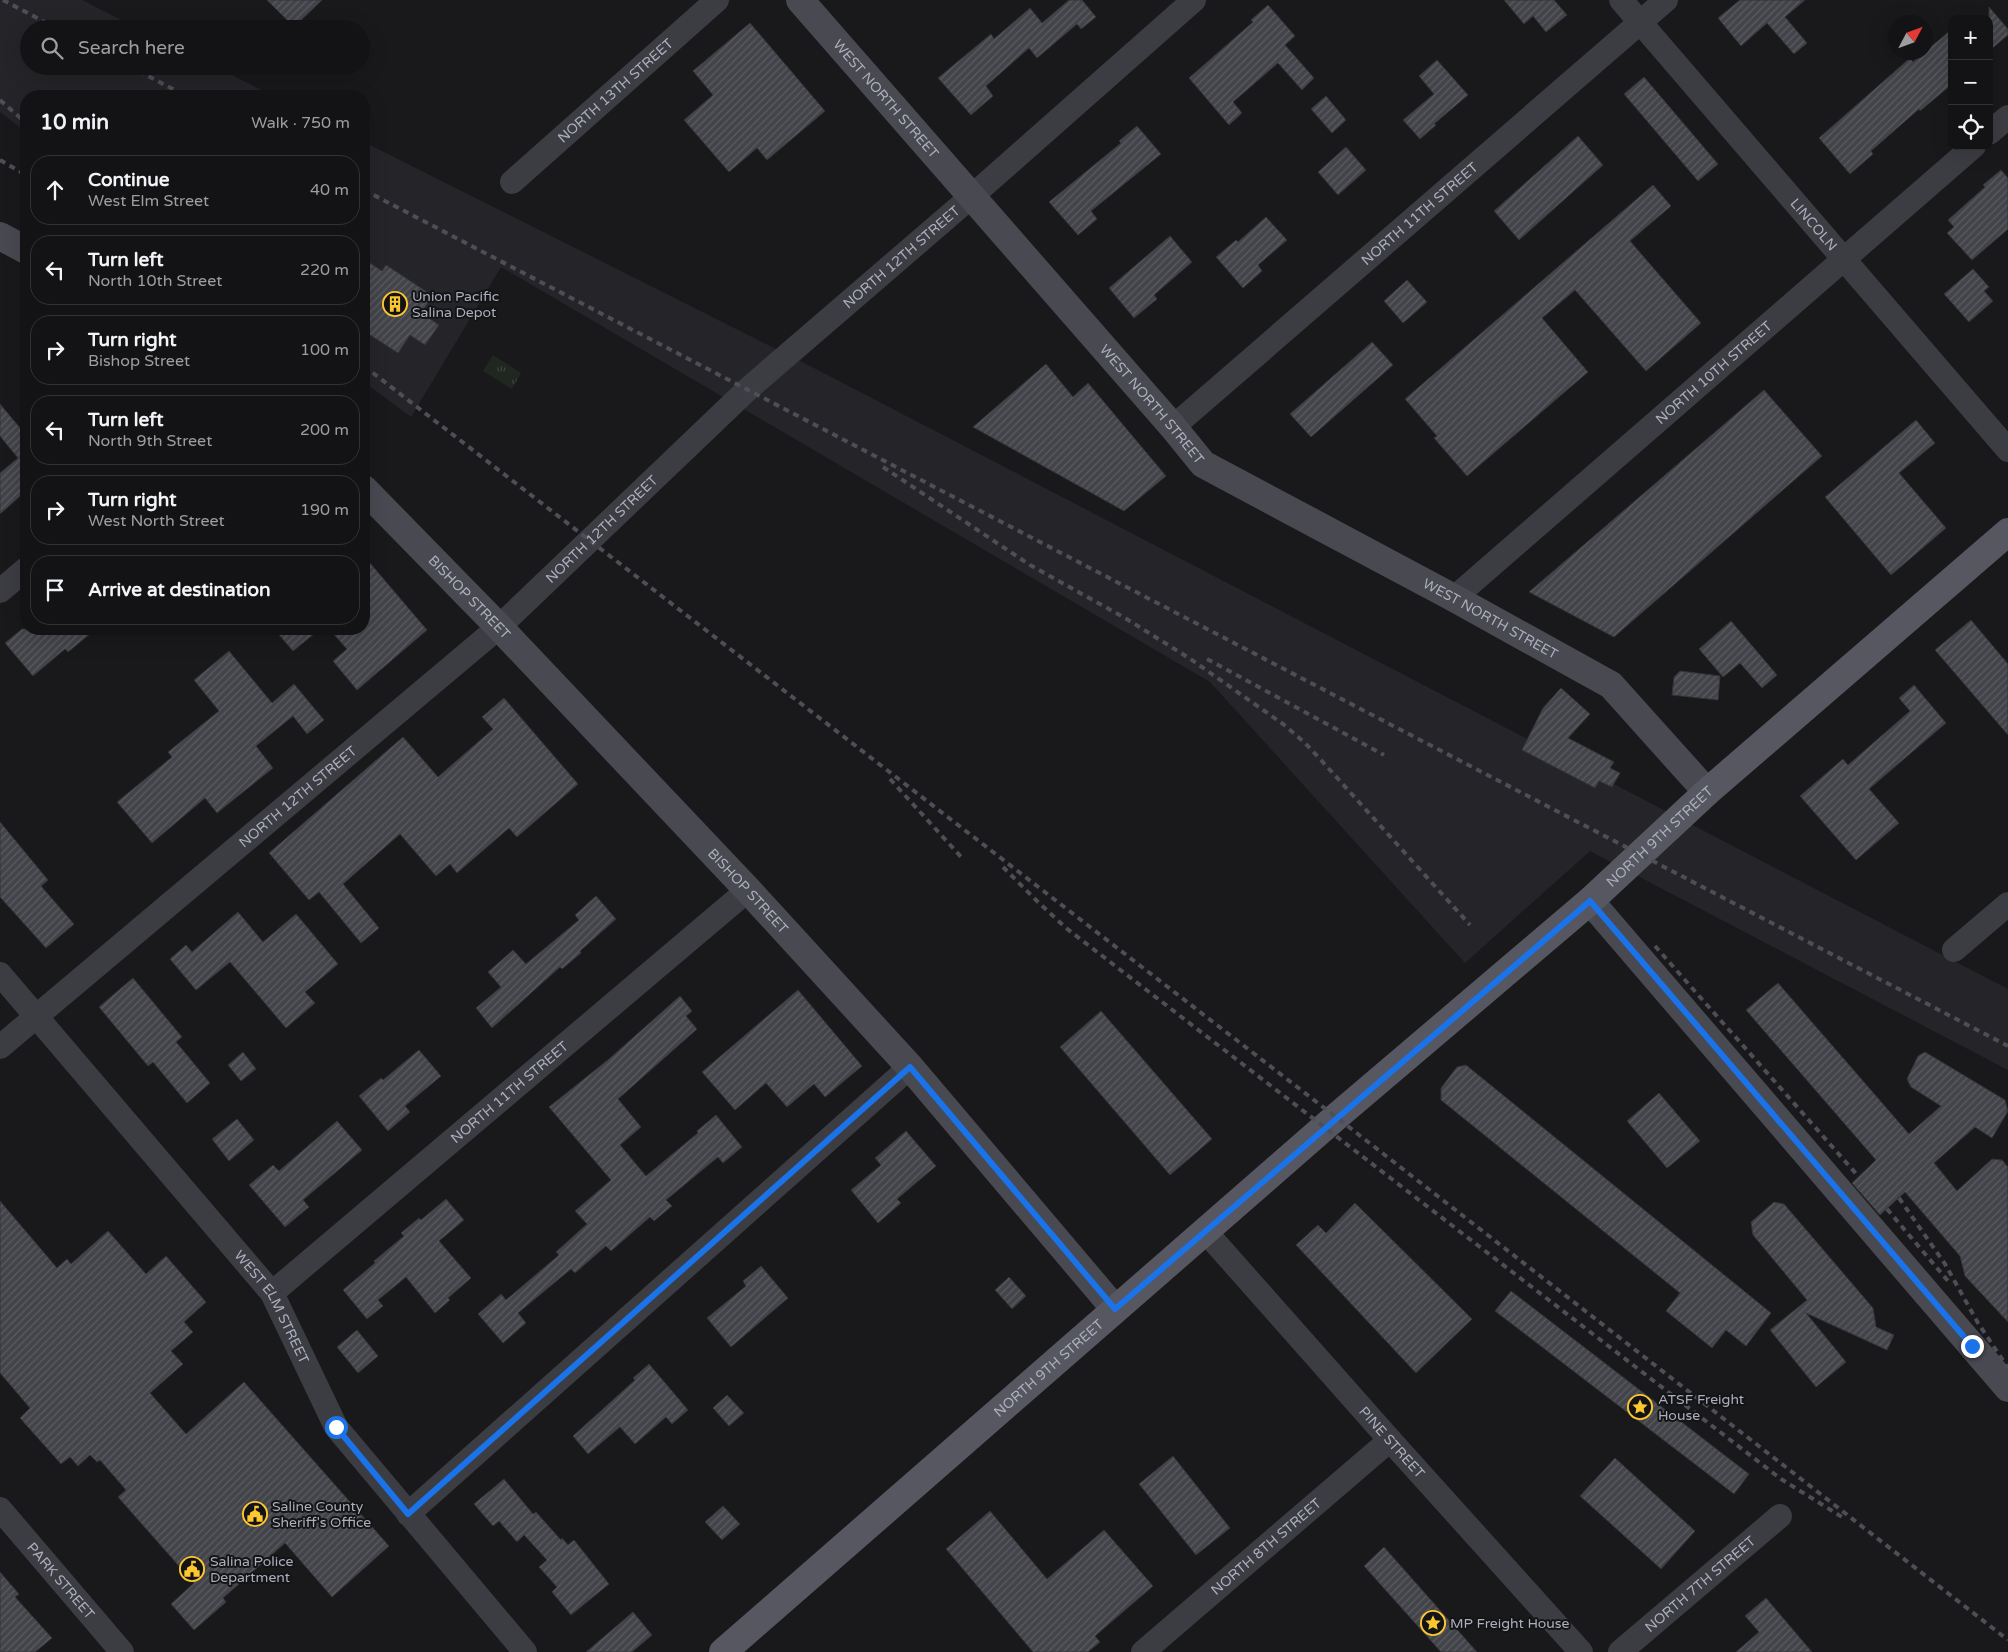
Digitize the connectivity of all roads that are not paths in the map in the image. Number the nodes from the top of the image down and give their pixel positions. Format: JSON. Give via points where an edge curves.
{"nodes":[{"id":1,"x":717,"y":0,"type":"edge"},
{"id":2,"x":800,"y":0,"type":"edge"},
{"id":3,"x":1194,"y":0,"type":"edge"},
{"id":4,"x":1621,"y":0,"type":"edge"},
{"id":5,"x":1666,"y":0,"type":"edge"},
{"id":6,"x":1640,"y":22,"type":"junction"},
{"id":7,"x":2008,"y":117,"type":"edge"},
{"id":8,"x":1993,"y":130,"type":"edge"},
{"id":9,"x":1969,"y":150,"type":"edge"},
{"id":10,"x":512,"y":182,"type":"dead end"},
{"id":11,"x":972,"y":196,"type":"junction"},
{"id":12,"x":0,"y":236,"type":"edge"},
{"id":13,"x":20,"y":247,"type":"edge"},
{"id":14,"x":1844,"y":258,"type":"junction"},
{"id":15,"x":1173,"y":427,"type":"junction"},
{"id":16,"x":2008,"y":450,"type":"edge"},
{"id":17,"x":370,"y":495,"type":"edge"},
{"id":18,"x":2008,"y":532,"type":"edge"},
{"id":19,"x":20,"y":574,"type":"edge"},
{"id":20,"x":0,"y":591,"type":"edge"},
{"id":21,"x":1454,"y":598,"type":"junction"},
{"id":22,"x":499,"y":627,"type":"junction"},
{"id":23,"x":1707,"y":792,"type":"junction"},
{"id":24,"x":748,"y":890,"type":"junction"},
{"id":25,"x":1590,"y":901,"type":"junction"},
{"id":26,"x":2008,"y":904,"type":"edge"},
{"id":27,"x":1954,"y":950,"type":"dead end"},
{"id":28,"x":0,"y":974,"type":"edge"},
{"id":29,"x":37,"y":1016,"type":"junction"},
{"id":30,"x":0,"y":1047,"type":"edge"},
{"id":31,"x":910,"y":1067,"type":"junction"},
{"id":32,"x":1205,"y":1231,"type":"junction"},
{"id":33,"x":272,"y":1293,"type":"junction"},
{"id":34,"x":1115,"y":1309,"type":"junction"},
{"id":35,"x":2008,"y":1388,"type":"edge"},
{"id":36,"x":1390,"y":1440,"type":"junction"},
{"id":37,"x":0,"y":1509,"type":"edge"},
{"id":38,"x":408,"y":1514,"type":"junction"},
{"id":39,"x":1780,"y":1516,"type":"dead end"},
{"id":40,"x":122,"y":1652,"type":"edge"},
{"id":41,"x":525,"y":1652,"type":"edge"},
{"id":42,"x":723,"y":1652,"type":"edge"},
{"id":43,"x":1143,"y":1652,"type":"edge"},
{"id":44,"x":1582,"y":1652,"type":"edge"},
{"id":45,"x":1620,"y":1652,"type":"edge"}],
"edges":[{"from":1,"to":10,"type":"street","name":"NORTH 13TH STREET"},
{"from":2,"to":11,"type":"street","name":"WEST NORTH STREET"},
{"from":3,"to":11,"type":"street","name":"NORTH 12TH STREET"},
{"from":4,"to":6,"type":"street","name":"LINCOLN"},
{"from":5,"to":6,"type":"street","name":"NORTH 11TH STREET"},
{"from":6,"to":14,"type":"street","name":"LINCOLN"},
{"from":6,"to":15,"type":"street","name":"NORTH 11TH STREET"},
{"from":7,"to":8,"type":"street"},
{"from":9,"to":14,"type":"street","name":"NORTH 10TH STREET"},
{"from":11,"to":15,"type":"street","name":"WEST NORTH STREET"},
{"from":11,"to":22,"type":"street","name":"NORTH 12TH STREET","via":[[748,389]]},
{"from":12,"to":13,"type":"street"},
{"from":14,"to":16,"type":"street","name":"LINCOLN"},
{"from":14,"to":21,"type":"street","name":"NORTH 10TH STREET"},
{"from":15,"to":21,"type":"street","name":"WEST NORTH STREET","via":[[1203,464]]},
{"from":17,"to":22,"type":"street","name":"BISHOP STREET"},
{"from":18,"to":23,"type":"main road","name":"NORTH 9TH STREET"},
{"from":19,"to":20,"type":"street"},
{"from":21,"to":23,"type":"street","name":"WEST NORTH STREET","via":[[1611,685]]},
{"from":22,"to":24,"type":"street","name":"BISHOP STREET"},
{"from":22,"to":29,"type":"street","name":"NORTH 12TH STREET"},
{"from":23,"to":25,"type":"main road","name":"NORTH 9TH STREET"},
{"from":24,"to":31,"type":"street","name":"BISHOP STREET"},
{"from":24,"to":33,"type":"street","name":"NORTH 11TH STREET"},
{"from":25,"to":32,"type":"main road","name":"NORTH 9TH STREET"},
{"from":25,"to":35,"type":"street"},
{"from":26,"to":27,"type":"street"},
{"from":28,"to":29,"type":"street","name":"WEST ELM STREET"},
{"from":29,"to":30,"type":"street","name":"NORTH 12TH STREET"},
{"from":29,"to":33,"type":"street","name":"WEST ELM STREET"},
{"from":31,"to":34,"type":"street","name":"BISHOP STREET"},
{"from":31,"to":38,"type":"street"},
{"from":32,"to":34,"type":"main road","name":"NORTH 9TH STREET"},
{"from":32,"to":36,"type":"street","name":"PINE STREET"},
{"from":33,"to":38,"type":"street","name":"WEST ELM STREET","via":[[336,1427]]},
{"from":34,"to":42,"type":"main road","name":"NORTH 9TH STREET"},
{"from":36,"to":43,"type":"street","name":"NORTH 8TH STREET"},
{"from":36,"to":44,"type":"street","name":"PINE STREET"},
{"from":37,"to":40,"type":"street","name":"PARK STREET"},
{"from":38,"to":41,"type":"street","name":"WEST ELM STREET"},
{"from":39,"to":45,"type":"street","name":"NORTH 7TH STREET"}]}
